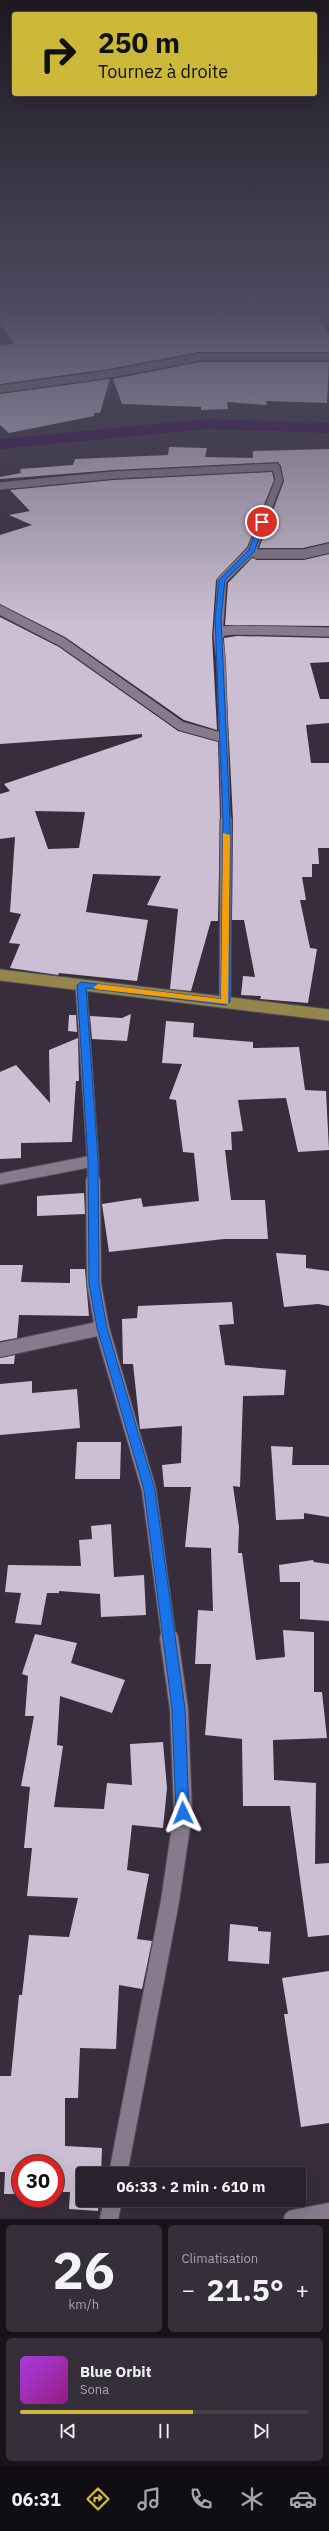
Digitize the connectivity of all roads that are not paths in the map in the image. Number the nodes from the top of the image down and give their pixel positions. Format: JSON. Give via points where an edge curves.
{"nodes":[{"id":1,"x":0,"y":486,"type":"edge"},
{"id":2,"x":329,"y":548,"type":"edge"},
{"id":3,"x":252,"y":550,"type":"junction"},
{"id":4,"x":0,"y":610,"type":"edge"},
{"id":5,"x":329,"y":632,"type":"edge"},
{"id":6,"x":218,"y":636,"type":"junction"},
{"id":7,"x":224,"y":738,"type":"junction"},
{"id":8,"x":0,"y":975,"type":"edge"},
{"id":9,"x":81,"y":985,"type":"junction"},
{"id":10,"x":225,"y":1002,"type":"junction"},
{"id":11,"x":329,"y":1015,"type":"edge"},
{"id":12,"x":93,"y":1161,"type":"junction"},
{"id":13,"x":0,"y":1179,"type":"edge"},
{"id":14,"x":102,"y":1328,"type":"junction"},
{"id":15,"x":0,"y":1350,"type":"edge"},
{"id":16,"x":119,"y":2167,"type":"edge"},
{"id":17,"x":112,"y":2207,"type":"edge"},
{"id":18,"x":329,"y":2212,"type":"edge"},
{"id":19,"x":109,"y":2219,"type":"edge"},
{"id":20,"x":293,"y":2219,"type":"edge"}],
"edges":[{"from":1,"to":3,"type":"street","via":[[106,475],[276,467],[279,480]]},
{"from":2,"to":3,"type":"street","via":[[304,554],[257,554]]},
{"from":3,"to":6,"type":"street","via":[[222,580]]},
{"from":4,"to":7,"type":"street","via":[[62,642],[181,726]]},
{"from":5,"to":6,"type":"street","via":[[237,630],[223,631]]},
{"from":6,"to":7,"type":"street"},
{"from":7,"to":10,"type":"street"},
{"from":8,"to":9,"type":"main road"},
{"from":9,"to":10,"type":"main road"},
{"from":9,"to":12,"type":"street"},
{"from":10,"to":11,"type":"main road"},
{"from":12,"to":13,"type":"street"},
{"from":12,"to":14,"type":"street","via":[[94,1284]]},
{"from":14,"to":15,"type":"street"},
{"from":14,"to":16,"type":"street","via":[[149,1490],[179,1709],[183,1813],[170,1901]]},
{"from":17,"to":19,"type":"street"},
{"from":18,"to":20,"type":"street"}]}
